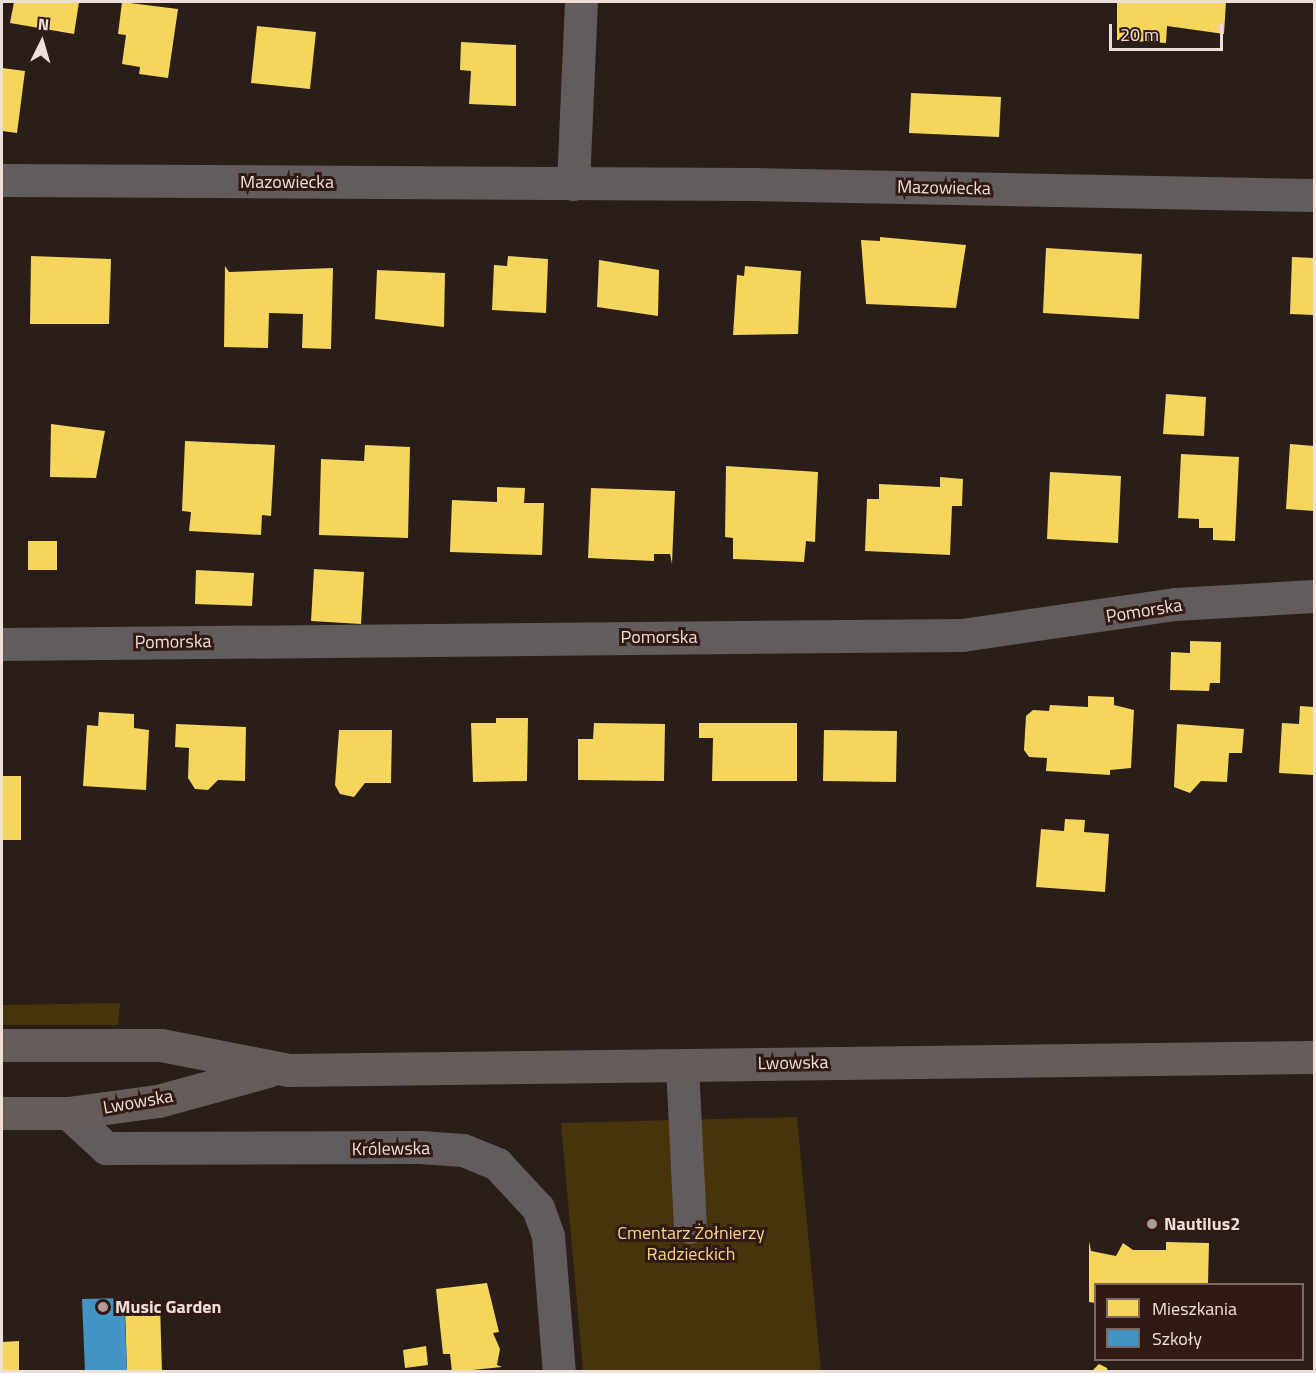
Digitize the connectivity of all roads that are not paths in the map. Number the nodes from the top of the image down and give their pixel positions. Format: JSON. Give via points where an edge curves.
{"nodes":[{"id":1,"x":581,"y":2,"type":"edge"},
{"id":2,"x":2,"y":180,"type":"edge"},
{"id":3,"x":573,"y":184,"type":"junction"},
{"id":4,"x":1314,"y":195,"type":"edge"},
{"id":5,"x":1314,"y":596,"type":"edge"},
{"id":6,"x":2,"y":644,"type":"edge"},
{"id":7,"x":2,"y":1045,"type":"edge"},
{"id":8,"x":1314,"y":1057,"type":"edge"},
{"id":9,"x":682,"y":1065,"type":"junction"},
{"id":10,"x":272,"y":1070,"type":"junction"},
{"id":11,"x":2,"y":1113,"type":"edge"},
{"id":12,"x":68,"y":1113,"type":"junction"},
{"id":13,"x":690,"y":1227,"type":"dead end"},
{"id":14,"x":559,"y":1371,"type":"edge"}],
"edges":[{"from":1,"to":3,"type":"street"},
{"from":2,"to":3,"type":"street","name":"Mazowiecka"},
{"from":3,"to":4,"type":"street","name":"Mazowiecka"},
{"from":5,"to":6,"type":"street","name":"Pomorska","via":[[1175,604],[962,635]]},
{"from":7,"to":10,"type":"main road","name":"Lwowska","via":[[161,1045]]},
{"from":8,"to":9,"type":"main road","name":"Lwowska"},
{"from":9,"to":10,"type":"main road","name":"Lwowska"},
{"from":9,"to":13,"type":"street"},
{"from":10,"to":12,"type":"main road","name":"Lwowska","via":[[158,1101]]},
{"from":11,"to":12,"type":"main road","name":"Lwowska"},
{"from":12,"to":14,"type":"street","name":"Królewska","via":[[106,1148],[420,1147],[463,1150],[497,1164],[538,1208],[548,1236]]}]}
